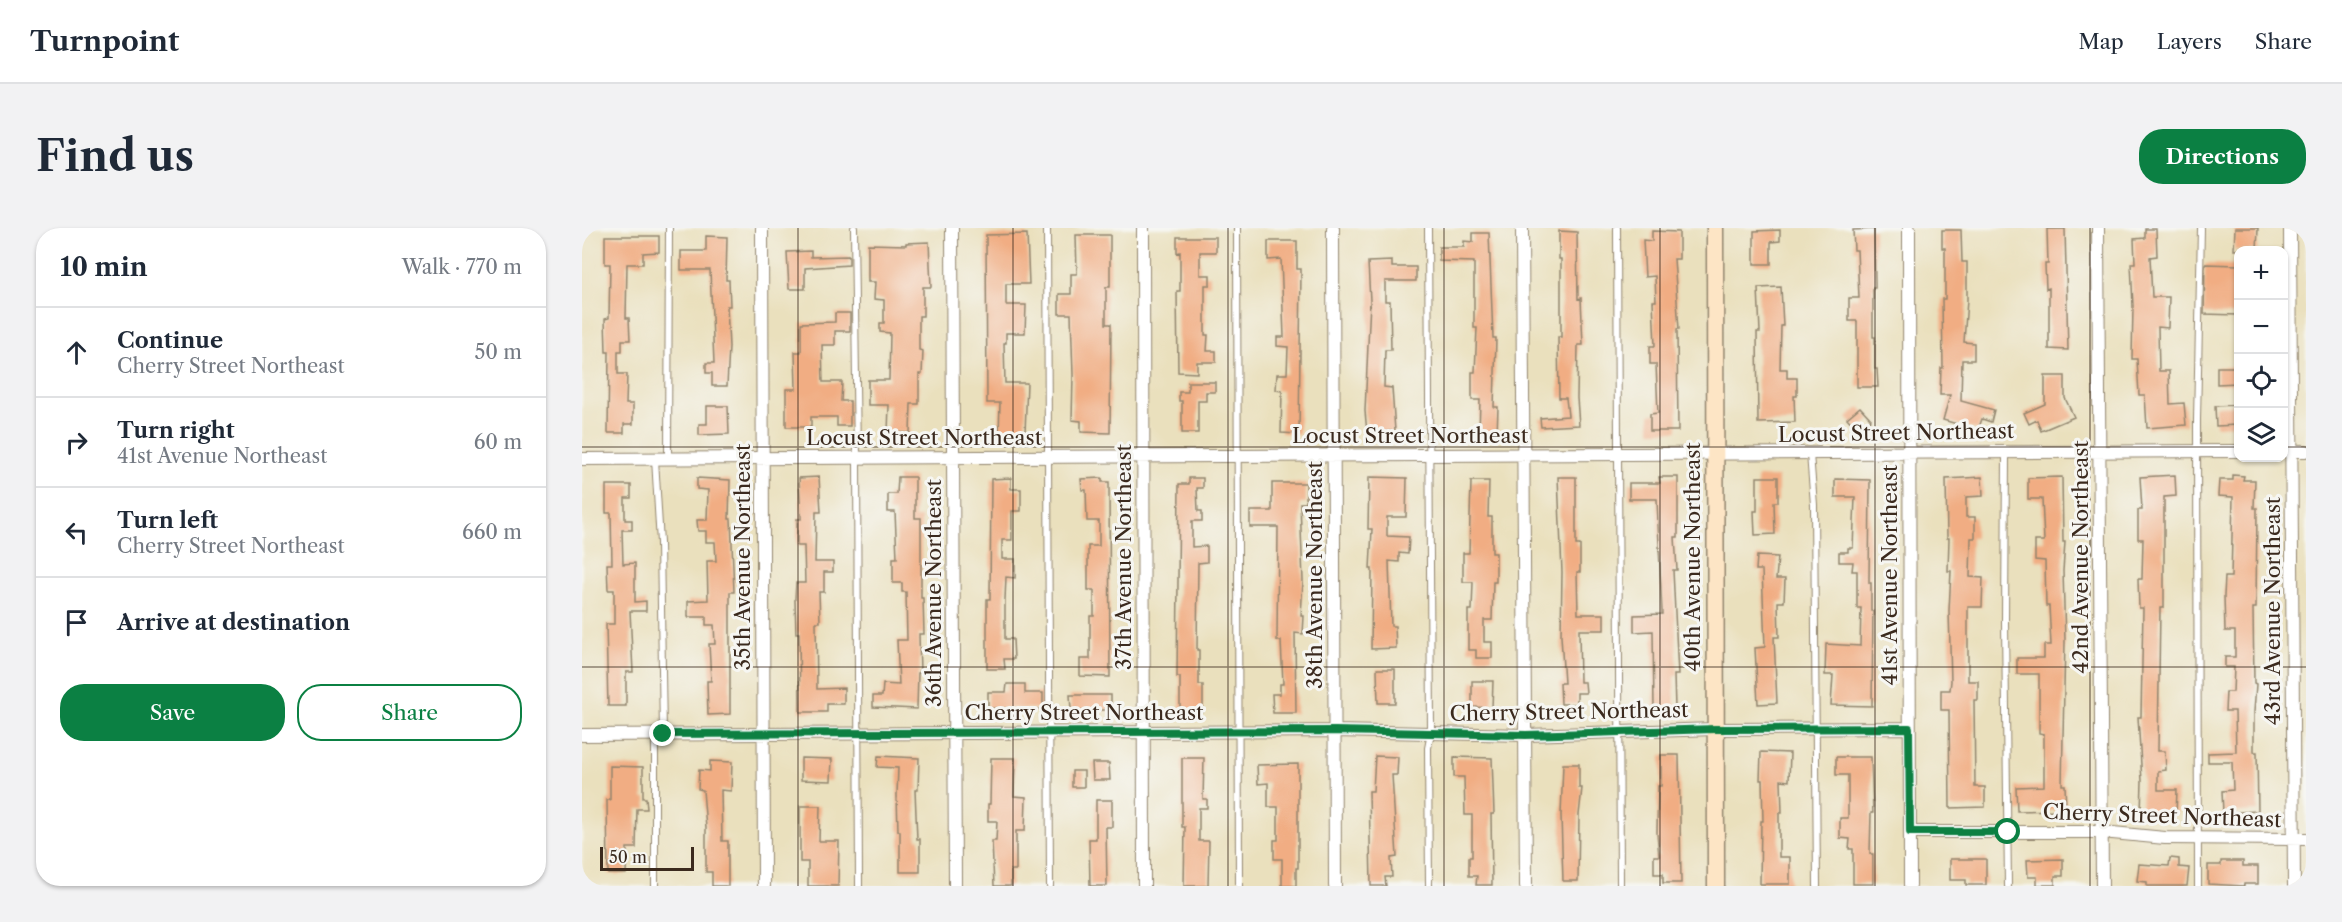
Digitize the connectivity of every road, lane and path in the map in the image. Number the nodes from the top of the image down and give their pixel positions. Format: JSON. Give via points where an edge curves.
{"nodes":[{"id":1,"x":669,"y":228,"type":"edge"},
{"id":2,"x":762,"y":228,"type":"edge"},
{"id":3,"x":854,"y":228,"type":"edge"},
{"id":4,"x":952,"y":228,"type":"edge"},
{"id":5,"x":1047,"y":228,"type":"edge"},
{"id":6,"x":1143,"y":228,"type":"edge"},
{"id":7,"x":1237,"y":228,"type":"edge"},
{"id":8,"x":1333,"y":228,"type":"edge"},
{"id":9,"x":1428,"y":228,"type":"edge"},
{"id":10,"x":1522,"y":228,"type":"edge"},
{"id":11,"x":1617,"y":228,"type":"edge"},
{"id":12,"x":1714,"y":228,"type":"edge"},
{"id":13,"x":1909,"y":228,"type":"edge"},
{"id":14,"x":2098,"y":228,"type":"edge"},
{"id":15,"x":2201,"y":228,"type":"edge"},
{"id":16,"x":2290,"y":228,"type":"edge"},
{"id":17,"x":1909,"y":451,"type":"junction"},
{"id":18,"x":2007,"y":451,"type":"junction"},
{"id":19,"x":2100,"y":451,"type":"junction"},
{"id":20,"x":2197,"y":451,"type":"junction"},
{"id":21,"x":2234,"y":451,"type":"edge"},
{"id":22,"x":2288,"y":451,"type":"edge"},
{"id":23,"x":2306,"y":451,"type":"edge"},
{"id":24,"x":1716,"y":454,"type":"junction"},
{"id":25,"x":1810,"y":454,"type":"junction"},
{"id":26,"x":1239,"y":455,"type":"junction"},
{"id":27,"x":1522,"y":455,"type":"junction"},
{"id":28,"x":1617,"y":455,"type":"junction"},
{"id":29,"x":1143,"y":456,"type":"junction"},
{"id":30,"x":1334,"y":456,"type":"junction"},
{"id":31,"x":1429,"y":456,"type":"junction"},
{"id":32,"x":1048,"y":457,"type":"junction"},
{"id":33,"x":857,"y":458,"type":"junction"},
{"id":34,"x":953,"y":458,"type":"junction"},
{"id":35,"x":582,"y":459,"type":"edge"},
{"id":36,"x":661,"y":459,"type":"junction"},
{"id":37,"x":763,"y":459,"type":"junction"},
{"id":38,"x":1909,"y":728,"type":"junction"},
{"id":39,"x":1715,"y":729,"type":"junction"},
{"id":40,"x":1814,"y":730,"type":"junction"},
{"id":41,"x":1335,"y":731,"type":"junction"},
{"id":42,"x":1145,"y":732,"type":"junction"},
{"id":43,"x":1240,"y":732,"type":"junction"},
{"id":44,"x":1620,"y":732,"type":"junction"},
{"id":45,"x":764,"y":733,"type":"junction"},
{"id":46,"x":859,"y":733,"type":"junction"},
{"id":47,"x":954,"y":733,"type":"junction"},
{"id":48,"x":1049,"y":733,"type":"junction"},
{"id":49,"x":1431,"y":733,"type":"junction"},
{"id":50,"x":659,"y":734,"type":"junction"},
{"id":51,"x":582,"y":735,"type":"edge"},
{"id":52,"x":1526,"y":735,"type":"junction"},
{"id":53,"x":1910,"y":832,"type":"junction"},
{"id":54,"x":2008,"y":832,"type":"junction"},
{"id":55,"x":2102,"y":832,"type":"junction"},
{"id":56,"x":2198,"y":838,"type":"junction"},
{"id":57,"x":2300,"y":839,"type":"edge"},
{"id":58,"x":655,"y":886,"type":"edge"},
{"id":59,"x":764,"y":886,"type":"edge"},
{"id":60,"x":859,"y":886,"type":"edge"},
{"id":61,"x":955,"y":886,"type":"edge"},
{"id":62,"x":1050,"y":886,"type":"edge"},
{"id":63,"x":1144,"y":886,"type":"edge"},
{"id":64,"x":1239,"y":886,"type":"edge"},
{"id":65,"x":1335,"y":886,"type":"edge"},
{"id":66,"x":1429,"y":886,"type":"edge"},
{"id":67,"x":1526,"y":886,"type":"edge"},
{"id":68,"x":1620,"y":886,"type":"edge"},
{"id":69,"x":1716,"y":886,"type":"edge"},
{"id":70,"x":1817,"y":886,"type":"edge"},
{"id":71,"x":1910,"y":886,"type":"edge"},
{"id":72,"x":2008,"y":886,"type":"edge"},
{"id":73,"x":2102,"y":886,"type":"edge"},
{"id":74,"x":2199,"y":886,"type":"edge"},
{"id":75,"x":2294,"y":886,"type":"edge"}],
"edges":[{"from":1,"to":36,"type":"lane"},
{"from":2,"to":37,"type":"street","name":"35th Avenue Northeast"},
{"from":3,"to":33,"type":"lane"},
{"from":4,"to":34,"type":"street","name":"36th Avenue Northeast"},
{"from":5,"to":32,"type":"lane"},
{"from":6,"to":29,"type":"street","name":"37th Avenue Northeast"},
{"from":7,"to":26,"type":"lane"},
{"from":8,"to":30,"type":"street","name":"38th Avenue Northeast"},
{"from":9,"to":31,"type":"lane"},
{"from":10,"to":27,"type":"street"},
{"from":11,"to":28,"type":"lane"},
{"from":12,"to":24,"type":"street","name":"40th Avenue Northeast"},
{"from":13,"to":17,"type":"street","name":"41st Avenue Northeast"},
{"from":14,"to":19,"type":"street","name":"42nd Avenue Northeast"},
{"from":15,"to":20,"type":"lane"},
{"from":16,"to":22,"type":"street","name":"43rd Avenue Northeast"},
{"from":17,"to":18,"type":"street","name":"Locust Street Northeast"},
{"from":17,"to":25,"type":"street","name":"Locust Street Northeast"},
{"from":17,"to":38,"type":"street","name":"41st Avenue Northeast"},
{"from":18,"to":19,"type":"street","name":"Locust Street Northeast"},
{"from":18,"to":54,"type":"lane"},
{"from":19,"to":20,"type":"street","name":"Locust Street Northeast"},
{"from":19,"to":55,"type":"street","name":"42nd Avenue Northeast"},
{"from":20,"to":21,"type":"street","name":"Locust Street Northeast"},
{"from":20,"to":56,"type":"lane"},
{"from":22,"to":23,"type":"street"},
{"from":22,"to":57,"type":"street","name":"43rd Avenue Northeast"},
{"from":24,"to":25,"type":"street","name":"Locust Street Northeast"},
{"from":24,"to":28,"type":"street","name":"Locust Street Northeast"},
{"from":24,"to":39,"type":"street","name":"40th Avenue Northeast"},
{"from":25,"to":40,"type":"lane","via":[[1814,506]]},
{"from":26,"to":29,"type":"street","name":"Locust Street Northeast"},
{"from":26,"to":30,"type":"street","name":"Locust Street Northeast"},
{"from":26,"to":43,"type":"lane"},
{"from":27,"to":28,"type":"street","name":"Locust Street Northeast"},
{"from":27,"to":31,"type":"street","name":"Locust Street Northeast"},
{"from":27,"to":52,"type":"street"},
{"from":28,"to":44,"type":"lane"},
{"from":29,"to":32,"type":"street","name":"Locust Street Northeast"},
{"from":29,"to":42,"type":"street","name":"37th Avenue Northeast"},
{"from":30,"to":31,"type":"street","name":"Locust Street Northeast"},
{"from":30,"to":41,"type":"street","name":"38th Avenue Northeast"},
{"from":31,"to":49,"type":"lane"},
{"from":32,"to":34,"type":"street","name":"Locust Street Northeast"},
{"from":32,"to":48,"type":"lane"},
{"from":33,"to":34,"type":"street","name":"Locust Street Northeast"},
{"from":33,"to":37,"type":"street","name":"Locust Street Northeast"},
{"from":33,"to":46,"type":"lane"},
{"from":34,"to":47,"type":"street","name":"36th Avenue Northeast"},
{"from":35,"to":36,"type":"street","name":"Locust Street Northeast"},
{"from":36,"to":37,"type":"street","name":"Locust Street Northeast"},
{"from":36,"to":50,"type":"lane"},
{"from":37,"to":45,"type":"street","name":"35th Avenue Northeast"},
{"from":38,"to":40,"type":"street","name":"Cherry Street Northeast"},
{"from":38,"to":53,"type":"street","name":"41st Avenue Northeast"},
{"from":39,"to":40,"type":"street","name":"Cherry Street Northeast"},
{"from":39,"to":44,"type":"street","name":"Cherry Street Northeast"},
{"from":39,"to":69,"type":"street","name":"40th Avenue Northeast"},
{"from":40,"to":70,"type":"lane"},
{"from":41,"to":43,"type":"street","name":"Cherry Street Northeast"},
{"from":41,"to":49,"type":"street","name":"Cherry Street Northeast"},
{"from":41,"to":65,"type":"street","name":"38th Avenue Northeast"},
{"from":42,"to":43,"type":"street","name":"Cherry Street Northeast"},
{"from":42,"to":48,"type":"street","name":"Cherry Street Northeast"},
{"from":42,"to":63,"type":"street","name":"37th Avenue Northeast"},
{"from":43,"to":64,"type":"lane"},
{"from":44,"to":52,"type":"street","name":"Cherry Street Northeast"},
{"from":44,"to":68,"type":"lane"},
{"from":45,"to":46,"type":"street","name":"Cherry Street Northeast"},
{"from":45,"to":50,"type":"street","name":"Cherry Street Northeast"},
{"from":45,"to":59,"type":"street","name":"35th Avenue Northeast"},
{"from":46,"to":47,"type":"street","name":"Cherry Street Northeast"},
{"from":46,"to":60,"type":"lane"},
{"from":47,"to":48,"type":"street","name":"Cherry Street Northeast"},
{"from":47,"to":61,"type":"street","name":"36th Avenue Northeast"},
{"from":48,"to":62,"type":"lane"},
{"from":49,"to":52,"type":"street","name":"Cherry Street Northeast"},
{"from":49,"to":66,"type":"lane"},
{"from":50,"to":51,"type":"street","name":"Cherry Street Northeast"},
{"from":50,"to":58,"type":"lane"},
{"from":52,"to":67,"type":"street"},
{"from":53,"to":54,"type":"street","name":"Cherry Street Northeast"},
{"from":53,"to":71,"type":"street","name":"41st Avenue Northeast"},
{"from":54,"to":55,"type":"street","name":"Cherry Street Northeast"},
{"from":54,"to":72,"type":"lane"},
{"from":55,"to":56,"type":"street","name":"Cherry Street Northeast"},
{"from":55,"to":73,"type":"street","name":"42nd Avenue Northeast"},
{"from":56,"to":57,"type":"street","name":"Cherry Street Northeast"},
{"from":56,"to":74,"type":"lane"},
{"from":57,"to":75,"type":"street","name":"43rd Avenue Northeast"}]}
